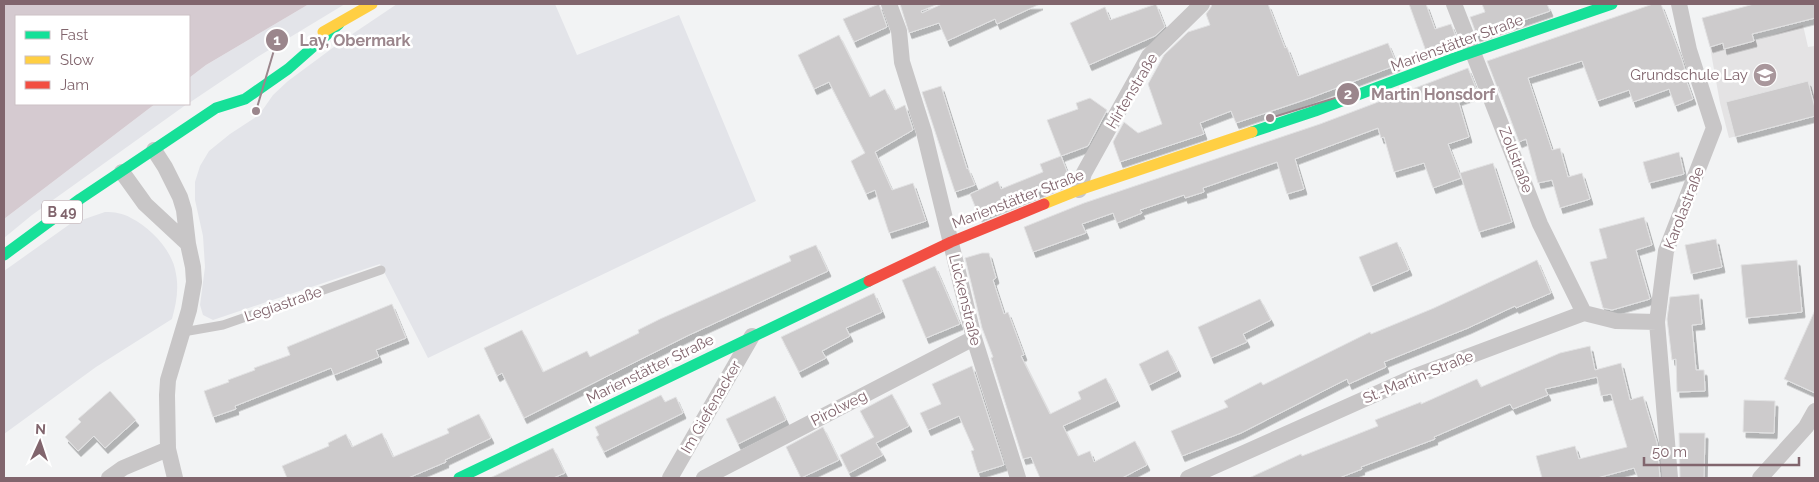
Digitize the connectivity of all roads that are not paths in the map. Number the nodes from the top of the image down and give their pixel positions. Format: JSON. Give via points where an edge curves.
{"nodes":[{"id":1,"x":372,"y":4,"type":"edge"},
{"id":2,"x":889,"y":4,"type":"edge"},
{"id":3,"x":1202,"y":4,"type":"edge"},
{"id":4,"x":1454,"y":4,"type":"edge"},
{"id":5,"x":1612,"y":4,"type":"edge"},
{"id":6,"x":1679,"y":4,"type":"edge"},
{"id":7,"x":339,"y":24,"type":"junction"},
{"id":8,"x":296,"y":46,"type":"dead end"},
{"id":9,"x":1473,"y":52,"type":"junction"},
{"id":10,"x":231,"y":90,"type":"dead end"},
{"id":11,"x":216,"y":108,"type":"junction"},
{"id":12,"x":154,"y":150,"type":"junction"},
{"id":13,"x":122,"y":172,"type":"junction"},
{"id":14,"x":1079,"y":190,"type":"junction"},
{"id":15,"x":951,"y":242,"type":"junction"},
{"id":16,"x":188,"y":244,"type":"junction"},
{"id":17,"x":4,"y":256,"type":"edge"},
{"id":18,"x":381,"y":270,"type":"dead end"},
{"id":19,"x":1584,"y":313,"type":"junction"},
{"id":20,"x":1657,"y":322,"type":"junction"},
{"id":21,"x":183,"y":332,"type":"junction"},
{"id":22,"x":752,"y":336,"type":"junction"},
{"id":23,"x":974,"y":338,"type":"junction"},
{"id":24,"x":1815,"y":411,"type":"edge"},
{"id":25,"x":168,"y":449,"type":"junction"},
{"id":26,"x":109,"y":478,"type":"edge"},
{"id":27,"x":175,"y":478,"type":"edge"},
{"id":28,"x":459,"y":478,"type":"edge"},
{"id":29,"x":670,"y":478,"type":"edge"},
{"id":30,"x":704,"y":478,"type":"edge"},
{"id":31,"x":1018,"y":478,"type":"edge"},
{"id":32,"x":1188,"y":478,"type":"edge"},
{"id":33,"x":1670,"y":478,"type":"edge"},
{"id":34,"x":1760,"y":478,"type":"edge"}],
"edges":[{"from":1,"to":7,"type":"street","number":"B 49"},
{"from":2,"to":15,"type":"street","name":"Lückenstraße","via":[[899,31],[902,62],[924,132]]},
{"from":3,"to":14,"type":"street","name":"Hirtenstraße","via":[[1149,56],[1084,173]]},
{"from":4,"to":9,"type":"street","name":"Zollstraße"},
{"from":5,"to":9,"type":"street","name":"Marienstätter Straße"},
{"from":6,"to":20,"type":"street","name":"Karolastraße","via":[[1714,128],[1666,251]]},
{"from":7,"to":8,"type":"street","number":"B 49"},
{"from":7,"to":11,"type":"street","number":"B 49","via":[[288,69],[245,99]]},
{"from":9,"to":14,"type":"street","name":"Marienstätter Straße","via":[[1315,111]]},
{"from":9,"to":19,"type":"street","name":"Zollstraße","via":[[1540,224]]},
{"from":10,"to":11,"type":"street","number":"B 49"},
{"from":11,"to":12,"type":"street","number":"B 49"},
{"from":12,"to":13,"type":"street","number":"B 49"},
{"from":12,"to":16,"type":"street","via":[[180,197]]},
{"from":13,"to":16,"type":"street","via":[[146,204]]},
{"from":13,"to":17,"type":"street","number":"B 49"},
{"from":14,"to":15,"type":"street","name":"Marienstätter Straße"},
{"from":15,"to":22,"type":"street","name":"Marienstätter Straße"},
{"from":15,"to":23,"type":"street","name":"Lückenstraße"},
{"from":16,"to":21,"type":"street","via":[[194,282]]},
{"from":18,"to":21,"type":"lane","name":"Legiastraße","via":[[223,325]]},
{"from":19,"to":20,"type":"street","via":[[1616,320]]},
{"from":19,"to":32,"type":"street","name":"St.-Martin-Straße","via":[[1416,376]]},
{"from":20,"to":33,"type":"street","name":"Karolastraße"},
{"from":21,"to":25,"type":"street","via":[[168,380]]},
{"from":22,"to":28,"type":"street","name":"Marienstätter Straße"},
{"from":22,"to":29,"type":"street","name":"Im Giefenacker"},
{"from":23,"to":30,"type":"street","name":"Pirolweg"},
{"from":23,"to":31,"type":"street","name":"Lückenstraße"},
{"from":24,"to":34,"type":"street","via":[[1806,427]]},
{"from":25,"to":26,"type":"street","via":[[123,468]]},
{"from":25,"to":27,"type":"street"}]}
